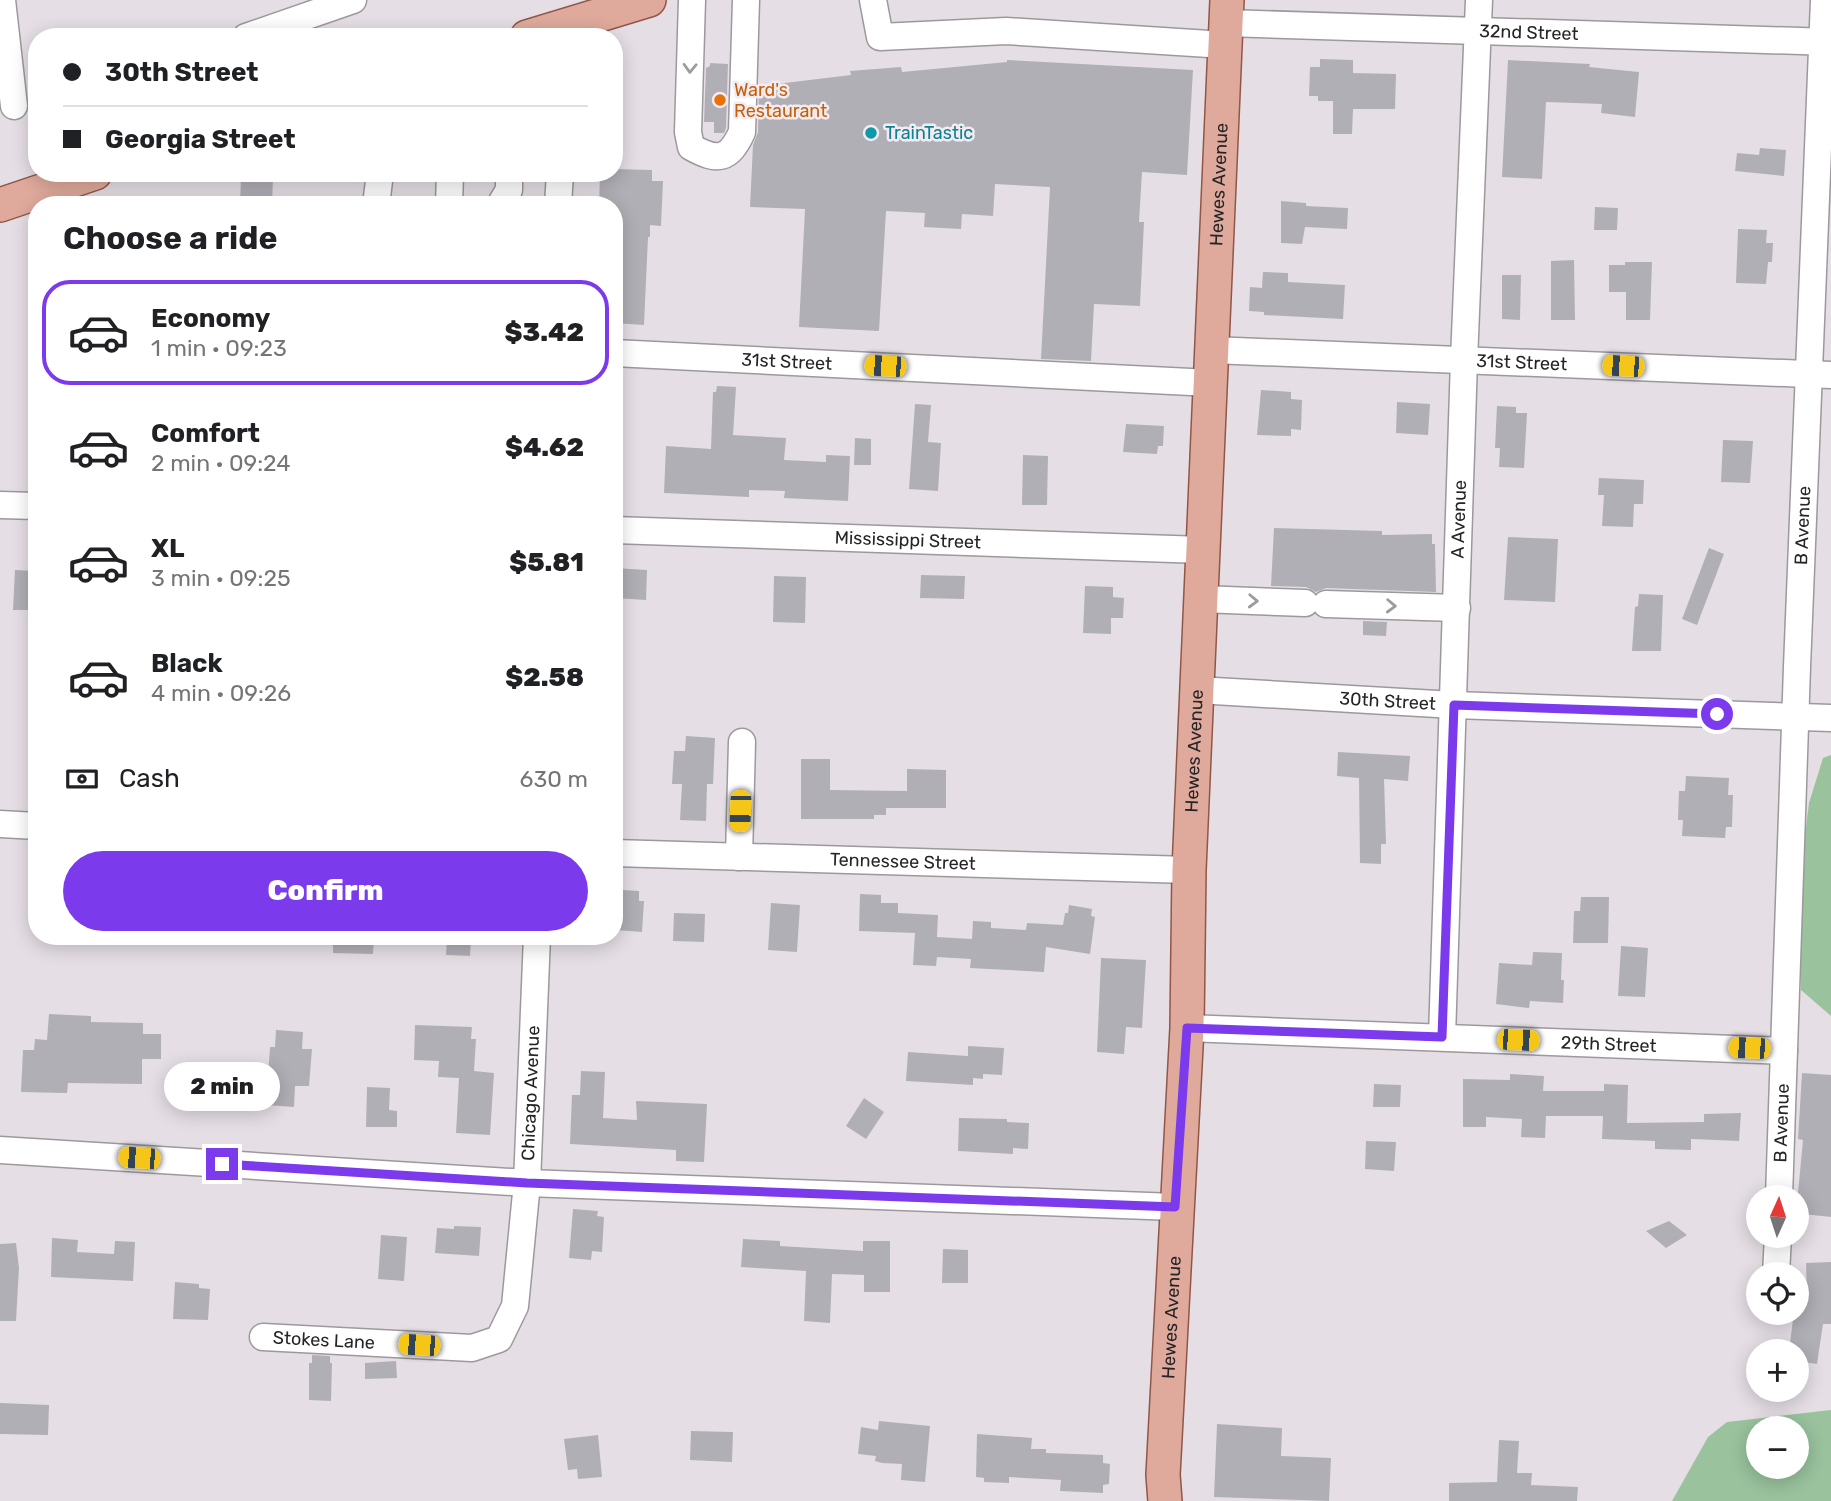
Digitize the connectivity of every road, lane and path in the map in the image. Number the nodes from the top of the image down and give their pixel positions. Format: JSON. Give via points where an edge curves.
{"nodes":[{"id":1,"x":2,"y":0,"type":"edge"},
{"id":2,"x":353,"y":0,"type":"edge"},
{"id":3,"x":692,"y":0,"type":"edge"},
{"id":4,"x":746,"y":0,"type":"edge"},
{"id":5,"x":873,"y":0,"type":"edge"},
{"id":6,"x":1479,"y":0,"type":"edge"},
{"id":7,"x":1824,"y":0,"type":"edge"},
{"id":8,"x":632,"y":3,"type":"edge"},
{"id":9,"x":1226,"y":22,"type":"edge"},
{"id":10,"x":272,"y":28,"type":"edge"},
{"id":11,"x":572,"y":28,"type":"edge"},
{"id":12,"x":1478,"y":30,"type":"junction"},
{"id":13,"x":1826,"y":42,"type":"edge"},
{"id":14,"x":17,"y":105,"type":"edge"},
{"id":15,"x":68,"y":182,"type":"edge"},
{"id":16,"x":0,"y":205,"type":"edge"},
{"id":17,"x":1212,"y":350,"type":"junction"},
{"id":18,"x":623,"y":353,"type":"edge"},
{"id":19,"x":1464,"y":360,"type":"junction"},
{"id":20,"x":1820,"y":374,"type":"edge"},
{"id":21,"x":1211,"y":383,"type":"junction"},
{"id":22,"x":0,"y":505,"type":"edge"},
{"id":23,"x":28,"y":506,"type":"edge"},
{"id":24,"x":623,"y":530,"type":"edge"},
{"id":25,"x":1203,"y":550,"type":"junction"},
{"id":26,"x":1201,"y":599,"type":"junction"},
{"id":27,"x":1457,"y":608,"type":"junction"},
{"id":28,"x":1197,"y":690,"type":"junction"},
{"id":29,"x":1454,"y":705,"type":"junction"},
{"id":30,"x":1796,"y":716,"type":"junction"},
{"id":31,"x":1831,"y":718,"type":"edge"},
{"id":32,"x":742,"y":741,"type":"dead end"},
{"id":33,"x":0,"y":824,"type":"edge"},
{"id":34,"x":28,"y":826,"type":"edge"},
{"id":35,"x":623,"y":853,"type":"edge"},
{"id":36,"x":739,"y":857,"type":"junction"},
{"id":37,"x":1189,"y":870,"type":"junction"},
{"id":38,"x":537,"y":945,"type":"edge"},
{"id":39,"x":1187,"y":1028,"type":"junction"},
{"id":40,"x":1442,"y":1037,"type":"junction"},
{"id":41,"x":1784,"y":1051,"type":"junction"},
{"id":42,"x":0,"y":1150,"type":"edge"},
{"id":43,"x":527,"y":1183,"type":"junction"},
{"id":44,"x":1779,"y":1185,"type":"edge"},
{"id":45,"x":1175,"y":1207,"type":"junction"},
{"id":46,"x":520,"y":1250,"type":"joint"},
{"id":47,"x":263,"y":1337,"type":"dead end"},
{"id":48,"x":1165,"y":1501,"type":"edge"}],
"edges":[{"from":1,"to":14,"type":"street"},
{"from":2,"to":10,"type":"street"},
{"from":3,"to":4,"type":"street","one_way":true,"via":[[691,147],[704,154],[724,155],[733,150],[742,132]]},
{"from":5,"to":9,"type":"street","name":"32nd Street","via":[[880,37]]},
{"from":6,"to":12,"type":"street","name":"A Avenue"},
{"from":7,"to":13,"type":"street","name":"B Avenue"},
{"from":8,"to":11,"type":"main road"},
{"from":9,"to":12,"type":"street","name":"32nd Street"},
{"from":9,"to":17,"type":"main road","name":"Hewes Avenue"},
{"from":12,"to":13,"type":"street","name":"32nd Street"},
{"from":12,"to":19,"type":"street","name":"A Avenue"},
{"from":13,"to":20,"type":"street","name":"B Avenue"},
{"from":15,"to":16,"type":"main road"},
{"from":17,"to":19,"type":"street","name":"31st Street"},
{"from":17,"to":21,"type":"main road","name":"Hewes Avenue"},
{"from":18,"to":21,"type":"street","name":"31st Street"},
{"from":19,"to":20,"type":"street","name":"31st Street"},
{"from":19,"to":27,"type":"street","name":"A Avenue"},
{"from":20,"to":30,"type":"street","name":"B Avenue"},
{"from":21,"to":25,"type":"main road","name":"Hewes Avenue"},
{"from":22,"to":23,"type":"street"},
{"from":24,"to":25,"type":"street","name":"Mississippi Street"},
{"from":25,"to":26,"type":"main road","name":"Hewes Avenue"},
{"from":26,"to":27,"type":"street","one_way":true},
{"from":26,"to":28,"type":"main road","name":"Hewes Avenue"},
{"from":27,"to":29,"type":"street","name":"A Avenue"},
{"from":28,"to":29,"type":"street","name":"30th Street"},
{"from":28,"to":37,"type":"main road","name":"Hewes Avenue"},
{"from":29,"to":30,"type":"street","name":"30th Street"},
{"from":29,"to":40,"type":"street","name":"A Avenue"},
{"from":30,"to":31,"type":"street","name":"30th Street"},
{"from":30,"to":41,"type":"street","name":"B Avenue"},
{"from":32,"to":36,"type":"street"},
{"from":33,"to":34,"type":"street"},
{"from":35,"to":36,"type":"street","name":"Tennessee Street"},
{"from":36,"to":37,"type":"street","name":"Tennessee Street"},
{"from":37,"to":39,"type":"main road","name":"Hewes Avenue"},
{"from":38,"to":43,"type":"street","name":"Chicago Avenue"},
{"from":39,"to":40,"type":"street","name":"29th Street"},
{"from":39,"to":45,"type":"main road","name":"Hewes Avenue"},
{"from":40,"to":41,"type":"street","name":"29th Street"},
{"from":41,"to":44,"type":"street","name":"B Avenue"},
{"from":42,"to":43,"type":"street"},
{"from":43,"to":45,"type":"street"},
{"from":43,"to":46,"type":"street","name":"Chicago Avenue"},
{"from":45,"to":48,"type":"main road","name":"Hewes Avenue"},
{"from":46,"to":47,"type":"street","name":"Stokes Lane","via":[[515,1306],[499,1339],[472,1348]]}]}
